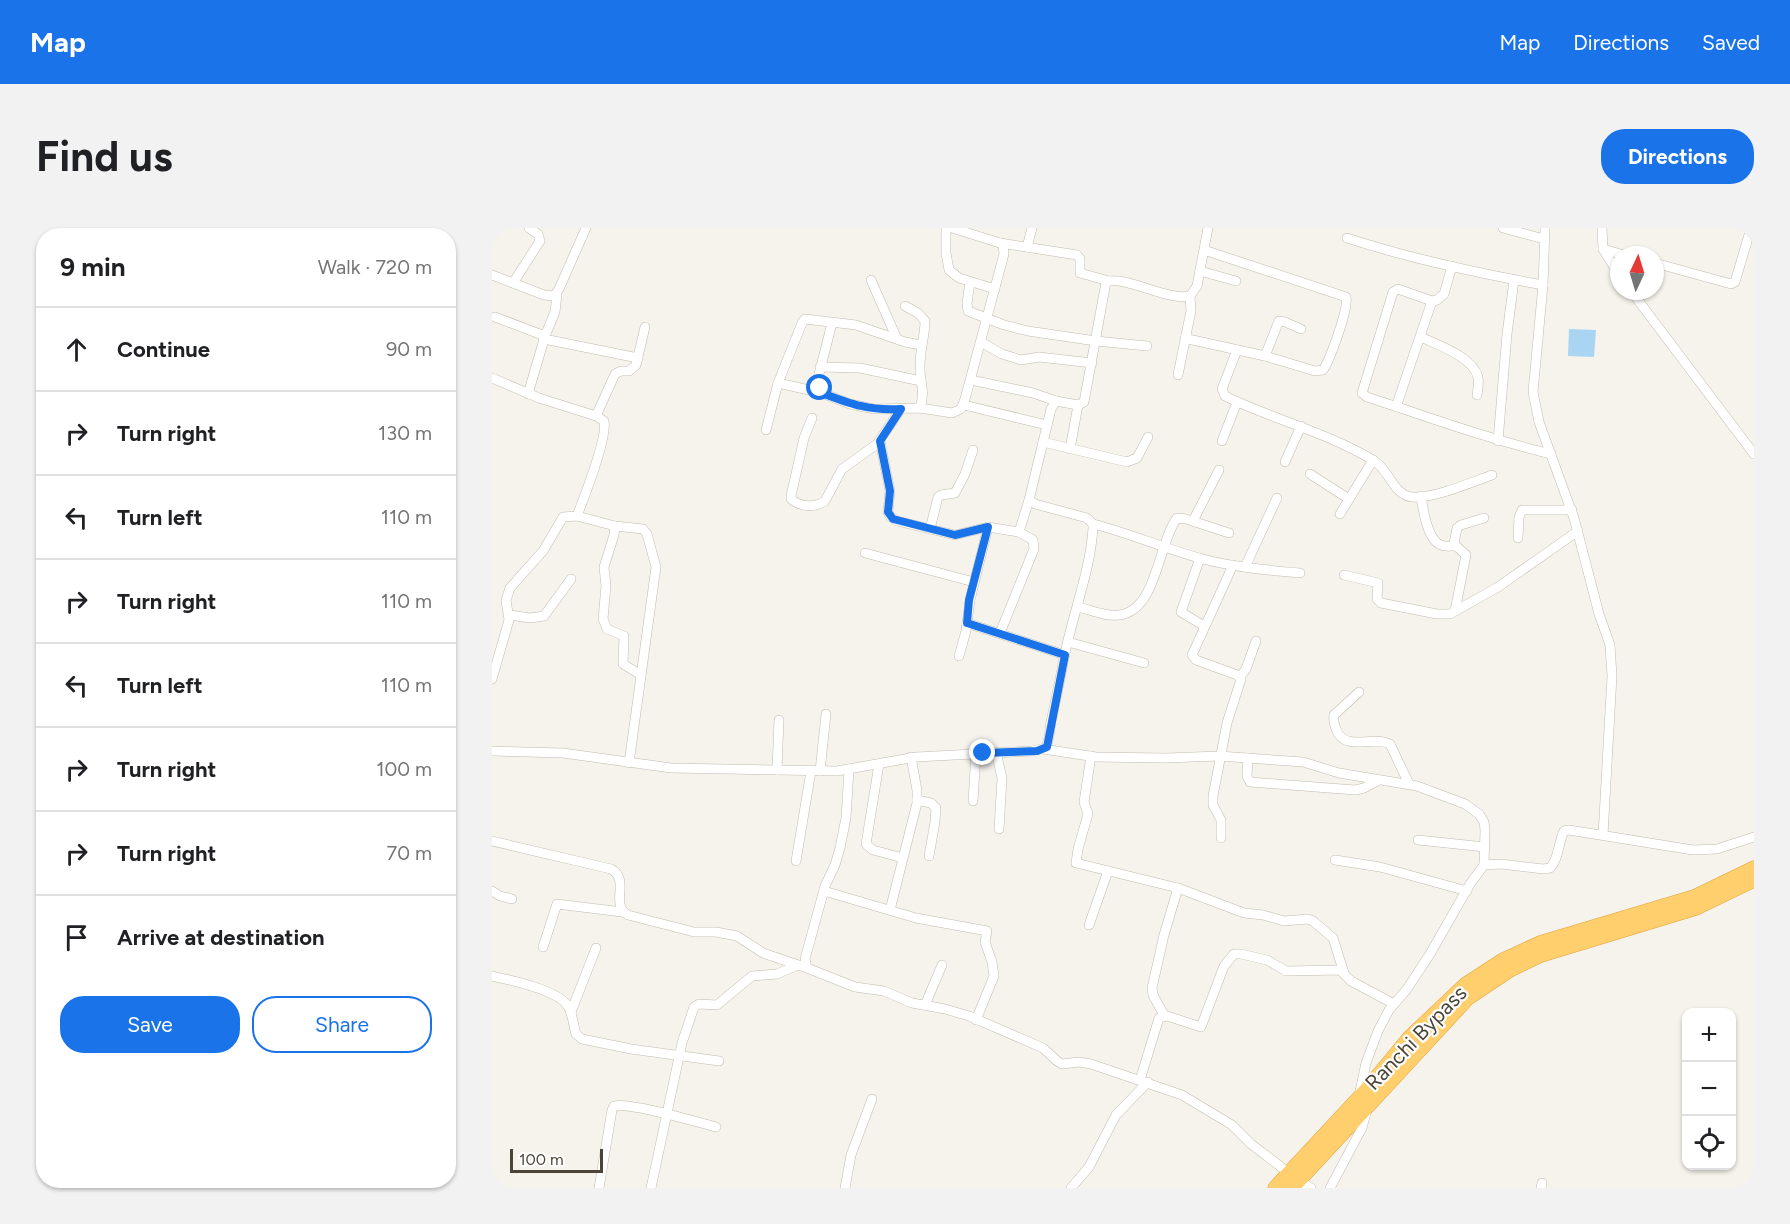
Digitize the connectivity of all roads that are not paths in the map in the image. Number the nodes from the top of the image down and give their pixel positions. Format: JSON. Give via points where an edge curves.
{"nodes":[{"id":1,"x":529,"y":228,"type":"edge"},
{"id":2,"x":586,"y":228,"type":"edge"},
{"id":3,"x":946,"y":228,"type":"edge"},
{"id":4,"x":952,"y":228,"type":"edge"},
{"id":5,"x":1032,"y":228,"type":"edge"},
{"id":6,"x":1208,"y":228,"type":"edge"},
{"id":7,"x":1503,"y":228,"type":"edge"},
{"id":8,"x":1545,"y":228,"type":"edge"},
{"id":9,"x":1602,"y":228,"type":"edge"},
{"id":10,"x":1751,"y":228,"type":"edge"},
{"id":11,"x":1347,"y":238,"type":"dead end"},
{"id":12,"x":1544,"y":239,"type":"junction"},
{"id":13,"x":1000,"y":243,"type":"junction"},
{"id":14,"x":1027,"y":247,"type":"junction"},
{"id":15,"x":1603,"y":249,"type":"junction"},
{"id":16,"x":1204,"y":250,"type":"junction"},
{"id":17,"x":1610,"y":251,"type":"edge"},
{"id":18,"x":1610,"y":260,"type":"edge"},
{"id":19,"x":1664,"y":265,"type":"edge"},
{"id":20,"x":1452,"y":266,"type":"junction"},
{"id":21,"x":1200,"y":271,"type":"junction"},
{"id":22,"x":492,"y":275,"type":"edge"},
{"id":23,"x":871,"y":280,"type":"dead end"},
{"id":24,"x":1514,"y":280,"type":"junction"},
{"id":25,"x":1109,"y":281,"type":"junction"},
{"id":26,"x":1236,"y":281,"type":"dead end"},
{"id":27,"x":970,"y":282,"type":"junction"},
{"id":28,"x":513,"y":283,"type":"junction"},
{"id":29,"x":1543,"y":285,"type":"junction"},
{"id":30,"x":995,"y":289,"type":"junction"},
{"id":31,"x":557,"y":294,"type":"junction"},
{"id":32,"x":1190,"y":296,"type":"junction"},
{"id":33,"x":1638,"y":300,"type":"edge"},
{"id":34,"x":1432,"y":301,"type":"junction"},
{"id":35,"x":905,"y":306,"type":"dead end"},
{"id":36,"x":495,"y":317,"type":"dead end"},
{"id":37,"x":988,"y":318,"type":"junction"},
{"id":38,"x":832,"y":323,"type":"junction"},
{"id":39,"x":645,"y":327,"type":"dead end"},
{"id":40,"x":1301,"y":329,"type":"dead end"},
{"id":41,"x":1186,"y":335,"type":"junction"},
{"id":42,"x":1421,"y":337,"type":"junction"},
{"id":43,"x":545,"y":338,"type":"junction"},
{"id":44,"x":897,"y":339,"type":"junction"},
{"id":45,"x":1096,"y":341,"type":"junction"},
{"id":46,"x":981,"y":342,"type":"junction"},
{"id":47,"x":921,"y":345,"type":"junction"},
{"id":48,"x":1147,"y":346,"type":"dead end"},
{"id":49,"x":1237,"y":350,"type":"junction"},
{"id":50,"x":1264,"y":356,"type":"junction"},
{"id":51,"x":638,"y":358,"type":"junction"},
{"id":52,"x":1092,"y":363,"type":"junction"},
{"id":53,"x":820,"y":367,"type":"junction"},
{"id":54,"x":1178,"y":375,"type":"dead end"},
{"id":55,"x":492,"y":378,"type":"edge"},
{"id":56,"x":971,"y":380,"type":"junction"},
{"id":57,"x":921,"y":381,"type":"junction"},
{"id":58,"x":778,"y":383,"type":"junction"},
{"id":59,"x":822,"y":393,"type":"junction"},
{"id":60,"x":528,"y":394,"type":"junction"},
{"id":61,"x":1477,"y":395,"type":"dead end"},
{"id":62,"x":1056,"y":401,"type":"junction"},
{"id":63,"x":1237,"y":402,"type":"junction"},
{"id":64,"x":963,"y":405,"type":"junction"},
{"id":65,"x":1078,"y":405,"type":"junction"},
{"id":66,"x":1396,"y":406,"type":"junction"},
{"id":67,"x":920,"y":408,"type":"junction"},
{"id":68,"x":901,"y":409,"type":"junction"},
{"id":69,"x":596,"y":416,"type":"junction"},
{"id":70,"x":812,"y":418,"type":"dead end"},
{"id":71,"x":1047,"y":425,"type":"junction"},
{"id":72,"x":1301,"y":426,"type":"junction"},
{"id":73,"x":766,"y":430,"type":"dead end"},
{"id":74,"x":1148,"y":437,"type":"dead end"},
{"id":75,"x":880,"y":441,"type":"junction"},
{"id":76,"x":1222,"y":441,"type":"dead end"},
{"id":77,"x":1498,"y":441,"type":"junction"},
{"id":78,"x":1043,"y":442,"type":"junction"},
{"id":79,"x":1070,"y":449,"type":"junction"},
{"id":80,"x":973,"y":450,"type":"dead end"},
{"id":81,"x":1551,"y":454,"type":"junction"},
{"id":82,"x":1754,"y":454,"type":"edge"},
{"id":83,"x":1373,"y":460,"type":"junction"},
{"id":84,"x":1286,"y":462,"type":"dead end"},
{"id":85,"x":1219,"y":470,"type":"dead end"},
{"id":86,"x":1310,"y":474,"type":"dead end"},
{"id":87,"x":1492,"y":475,"type":"dead end"},
{"id":88,"x":1421,"y":496,"type":"junction"},
{"id":89,"x":1277,"y":498,"type":"dead end"},
{"id":90,"x":1349,"y":499,"type":"junction"},
{"id":91,"x":1029,"y":500,"type":"junction"},
{"id":92,"x":1572,"y":510,"type":"junction"},
{"id":93,"x":1340,"y":514,"type":"dead end"},
{"id":94,"x":577,"y":516,"type":"junction"},
{"id":95,"x":1484,"y":518,"type":"dead end"},
{"id":96,"x":1193,"y":521,"type":"junction"},
{"id":97,"x":1093,"y":524,"type":"junction"},
{"id":98,"x":615,"y":526,"type":"junction"},
{"id":99,"x":988,"y":527,"type":"junction"},
{"id":100,"x":930,"y":529,"type":"junction"},
{"id":101,"x":1578,"y":531,"type":"junction"},
{"id":102,"x":1018,"y":532,"type":"junction"},
{"id":103,"x":1229,"y":533,"type":"dead end"},
{"id":104,"x":1518,"y":538,"type":"dead end"},
{"id":105,"x":1455,"y":546,"type":"junction"},
{"id":106,"x":1165,"y":547,"type":"junction"},
{"id":107,"x":865,"y":553,"type":"dead end"},
{"id":108,"x":1200,"y":558,"type":"junction"},
{"id":109,"x":1233,"y":566,"type":"junction"},
{"id":110,"x":1245,"y":567,"type":"junction"},
{"id":111,"x":1300,"y":573,"type":"dead end"},
{"id":112,"x":1344,"y":575,"type":"dead end"},
{"id":113,"x":571,"y":579,"type":"dead end"},
{"id":114,"x":974,"y":582,"type":"junction"},
{"id":115,"x":1078,"y":607,"type":"junction"},
{"id":116,"x":1455,"y":611,"type":"junction"},
{"id":117,"x":510,"y":615,"type":"junction"},
{"id":118,"x":967,"y":623,"type":"junction"},
{"id":119,"x":1204,"y":626,"type":"junction"},
{"id":120,"x":1000,"y":633,"type":"junction"},
{"id":121,"x":1256,"y":641,"type":"dead end"},
{"id":122,"x":1068,"y":642,"type":"junction"},
{"id":123,"x":1065,"y":655,"type":"junction"},
{"id":124,"x":959,"y":656,"type":"dead end"},
{"id":125,"x":1144,"y":663,"type":"dead end"},
{"id":126,"x":640,"y":675,"type":"junction"},
{"id":127,"x":1240,"y":677,"type":"junction"},
{"id":128,"x":492,"y":679,"type":"edge"},
{"id":129,"x":1359,"y":692,"type":"dead end"},
{"id":130,"x":826,"y":714,"type":"dead end"},
{"id":131,"x":779,"y":720,"type":"dead end"},
{"id":132,"x":1043,"y":749,"type":"junction"},
{"id":133,"x":492,"y":752,"type":"edge"},
{"id":134,"x":996,"y":752,"type":"junction"},
{"id":135,"x":976,"y":753,"type":"junction"},
{"id":136,"x":1091,"y":756,"type":"junction"},
{"id":137,"x":1220,"y":756,"type":"junction"},
{"id":138,"x":911,"y":757,"type":"junction"},
{"id":139,"x":1248,"y":758,"type":"junction"},
{"id":140,"x":629,"y":763,"type":"junction"},
{"id":141,"x":879,"y":764,"type":"junction"},
{"id":142,"x":849,"y":769,"type":"junction"},
{"id":143,"x":777,"y":770,"type":"junction"},
{"id":144,"x":816,"y":771,"type":"junction"},
{"id":145,"x":1377,"y":781,"type":"junction"},
{"id":146,"x":1409,"y":784,"type":"junction"},
{"id":147,"x":918,"y":800,"type":"junction"},
{"id":148,"x":973,"y":801,"type":"dead end"},
{"id":149,"x":999,"y":829,"type":"dead end"},
{"id":150,"x":1603,"y":835,"type":"junction"},
{"id":151,"x":1754,"y":837,"type":"edge"},
{"id":152,"x":1221,"y":838,"type":"dead end"},
{"id":153,"x":1418,"y":840,"type":"dead end"},
{"id":154,"x":492,"y":841,"type":"edge"},
{"id":155,"x":1485,"y":847,"type":"junction"},
{"id":156,"x":929,"y":856,"type":"dead end"},
{"id":157,"x":903,"y":858,"type":"junction"},
{"id":158,"x":1335,"y":860,"type":"dead end"},
{"id":159,"x":796,"y":861,"type":"dead end"},
{"id":160,"x":1484,"y":865,"type":"junction"},
{"id":161,"x":1754,"y":868,"type":"edge"},
{"id":162,"x":1108,"y":871,"type":"junction"},
{"id":163,"x":1754,"y":880,"type":"edge"},
{"id":164,"x":1178,"y":888,"type":"junction"},
{"id":165,"x":492,"y":891,"type":"edge"},
{"id":166,"x":824,"y":891,"type":"junction"},
{"id":167,"x":1467,"y":891,"type":"junction"},
{"id":168,"x":512,"y":899,"type":"dead end"},
{"id":169,"x":890,"y":910,"type":"junction"},
{"id":170,"x":622,"y":912,"type":"junction"},
{"id":171,"x":1089,"y":925,"type":"dead end"},
{"id":172,"x":543,"y":947,"type":"dead end"},
{"id":173,"x":596,"y":948,"type":"dead end"},
{"id":174,"x":802,"y":966,"type":"junction"},
{"id":175,"x":942,"y":966,"type":"dead end"},
{"id":176,"x":1344,"y":973,"type":"junction"},
{"id":177,"x":493,"y":976,"type":"edge"},
{"id":178,"x":492,"y":988,"type":"edge"},
{"id":179,"x":1394,"y":1004,"type":"junction"},
{"id":180,"x":925,"y":1005,"type":"junction"},
{"id":181,"x":571,"y":1012,"type":"junction"},
{"id":182,"x":1164,"y":1015,"type":"junction"},
{"id":183,"x":976,"y":1020,"type":"junction"},
{"id":184,"x":679,"y":1056,"type":"junction"},
{"id":185,"x":719,"y":1061,"type":"dead end"},
{"id":186,"x":1144,"y":1081,"type":"junction"},
{"id":187,"x":872,"y":1099,"type":"dead end"},
{"id":188,"x":1363,"y":1103,"type":"junction"},
{"id":189,"x":666,"y":1114,"type":"junction"},
{"id":190,"x":716,"y":1127,"type":"dead end"},
{"id":191,"x":1298,"y":1183,"type":"edge"},
{"id":192,"x":599,"y":1188,"type":"edge"},
{"id":193,"x":651,"y":1188,"type":"edge"},
{"id":194,"x":845,"y":1188,"type":"edge"},
{"id":195,"x":1071,"y":1188,"type":"edge"},
{"id":196,"x":1275,"y":1188,"type":"edge"},
{"id":197,"x":1330,"y":1188,"type":"edge"}],
"edges":[{"from":1,"to":28,"type":"street","via":[[540,240]]},
{"from":2,"to":31,"type":"street"},
{"from":3,"to":27,"type":"street","via":[[949,270]]},
{"from":4,"to":13,"type":"street"},
{"from":5,"to":14,"type":"street"},
{"from":6,"to":16,"type":"street"},
{"from":7,"to":12,"type":"street"},
{"from":8,"to":12,"type":"street"},
{"from":9,"to":15,"type":"street"},
{"from":10,"to":19,"type":"street","via":[[1735,282],[1731,284]]},
{"from":11,"to":20,"type":"street"},
{"from":12,"to":29,"type":"street"},
{"from":13,"to":14,"type":"street"},
{"from":13,"to":30,"type":"street","via":[[1005,254]]},
{"from":14,"to":25,"type":"street","via":[[1077,255],[1080,273]]},
{"from":15,"to":17,"type":"street"},
{"from":15,"to":18,"type":"street"},
{"from":16,"to":21,"type":"street"},
{"from":16,"to":50,"type":"street","via":[[1348,300],[1323,370]]},
{"from":20,"to":24,"type":"street"},
{"from":20,"to":34,"type":"street","via":[[1444,294]]},
{"from":21,"to":26,"type":"street"},
{"from":21,"to":32,"type":"street"},
{"from":22,"to":28,"type":"street"},
{"from":23,"to":44,"type":"street"},
{"from":24,"to":29,"type":"street"},
{"from":24,"to":77,"type":"street"},
{"from":25,"to":32,"type":"street"},
{"from":25,"to":45,"type":"street","via":[[1104,287]]},
{"from":27,"to":30,"type":"street"},
{"from":27,"to":37,"type":"street","via":[[968,311]]},
{"from":28,"to":31,"type":"street","via":[[549,297]]},
{"from":29,"to":81,"type":"street","via":[[1533,392]]},
{"from":30,"to":37,"type":"street"},
{"from":31,"to":43,"type":"street"},
{"from":32,"to":41,"type":"street"},
{"from":33,"to":82,"type":"street"},
{"from":34,"to":42,"type":"street"},
{"from":34,"to":66,"type":"street","via":[[1400,289],[1393,292],[1362,393]]},
{"from":35,"to":47,"type":"street","via":[[925,321]]},
{"from":36,"to":43,"type":"street"},
{"from":37,"to":45,"type":"street","via":[[1018,329]]},
{"from":37,"to":46,"type":"street"},
{"from":38,"to":44,"type":"street","via":[[856,324]]},
{"from":38,"to":53,"type":"street"},
{"from":38,"to":58,"type":"street","via":[[803,320]]},
{"from":39,"to":51,"type":"street"},
{"from":40,"to":50,"type":"street","via":[[1279,321]]},
{"from":41,"to":49,"type":"street","via":[[1192,341]]},
{"from":41,"to":54,"type":"street"},
{"from":42,"to":61,"type":"street","via":[[1467,362],[1478,375]]},
{"from":42,"to":66,"type":"street"},
{"from":43,"to":51,"type":"street"},
{"from":43,"to":60,"type":"street"},
{"from":44,"to":47,"type":"street"},
{"from":45,"to":48,"type":"street"},
{"from":45,"to":52,"type":"street"},
{"from":46,"to":52,"type":"street","via":[[1021,360],[1039,357]]},
{"from":46,"to":56,"type":"street"},
{"from":47,"to":57,"type":"street"},
{"from":49,"to":50,"type":"street"},
{"from":49,"to":63,"type":"street","via":[[1222,392]]},
{"from":51,"to":69,"type":"street","via":[[633,369],[615,375]]},
{"from":52,"to":65,"type":"street","via":[[1085,398]]},
{"from":53,"to":57,"type":"street","via":[[860,368]]},
{"from":53,"to":59,"type":"street"},
{"from":55,"to":60,"type":"street"},
{"from":56,"to":62,"type":"street"},
{"from":56,"to":64,"type":"street"},
{"from":57,"to":67,"type":"street","via":[[924,393]]},
{"from":58,"to":59,"type":"street"},
{"from":58,"to":73,"type":"street"},
{"from":59,"to":68,"type":"street","via":[[866,408]]},
{"from":60,"to":69,"type":"street"},
{"from":62,"to":65,"type":"street"},
{"from":62,"to":71,"type":"street"},
{"from":63,"to":72,"type":"street"},
{"from":63,"to":76,"type":"street"},
{"from":64,"to":67,"type":"street","via":[[956,413]]},
{"from":64,"to":71,"type":"street"},
{"from":65,"to":79,"type":"street"},
{"from":66,"to":77,"type":"street"},
{"from":67,"to":68,"type":"street"},
{"from":68,"to":75,"type":"street"},
{"from":69,"to":94,"type":"street","via":[[604,421],[605,430]]},
{"from":70,"to":75,"type":"street","via":[[790,496],[790,500],[802,505],[822,504],[842,469]]},
{"from":71,"to":78,"type":"street"},
{"from":72,"to":83,"type":"street"},
{"from":72,"to":84,"type":"street"},
{"from":74,"to":79,"type":"street","via":[[1137,458],[1127,462]]},
{"from":75,"to":100,"type":"street","via":[[889,484],[890,516]]},
{"from":77,"to":81,"type":"street"},
{"from":78,"to":79,"type":"street"},
{"from":78,"to":91,"type":"street"},
{"from":80,"to":100,"type":"street","via":[[955,493],[938,498]]},
{"from":81,"to":92,"type":"street"},
{"from":83,"to":88,"type":"street","via":[[1398,490],[1409,496]]},
{"from":83,"to":90,"type":"street"},
{"from":85,"to":96,"type":"street"},
{"from":86,"to":90,"type":"street"},
{"from":87,"to":88,"type":"street"},
{"from":88,"to":105,"type":"street","via":[[1425,519],[1435,541],[1442,546]]},
{"from":89,"to":110,"type":"street"},
{"from":90,"to":93,"type":"street"},
{"from":91,"to":97,"type":"street","via":[[1087,518]]},
{"from":91,"to":102,"type":"street"},
{"from":92,"to":101,"type":"street"},
{"from":92,"to":104,"type":"street","via":[[1522,510]]},
{"from":94,"to":98,"type":"street"},
{"from":94,"to":117,"type":"street","via":[[563,517],[543,551],[515,581],[506,600]]},
{"from":95,"to":105,"type":"street","via":[[1459,526]]},
{"from":96,"to":103,"type":"street"},
{"from":96,"to":106,"type":"street","via":[[1177,518]]},
{"from":97,"to":106,"type":"street"},
{"from":97,"to":115,"type":"street"},
{"from":98,"to":126,"type":"street","via":[[604,567],[603,619],[607,629],[624,636],[623,664]]},
{"from":98,"to":126,"type":"street","via":[[646,531],[655,562]]},
{"from":99,"to":100,"type":"street","via":[[955,535]]},
{"from":99,"to":102,"type":"street"},
{"from":99,"to":114,"type":"street"},
{"from":101,"to":116,"type":"street","via":[[1498,587]]},
{"from":101,"to":150,"type":"street","via":[[1612,661]]},
{"from":102,"to":120,"type":"street","via":[[1033,540],[1035,549]]},
{"from":105,"to":116,"type":"street","via":[[1466,555]]},
{"from":106,"to":108,"type":"street"},
{"from":106,"to":115,"type":"street","via":[[1136,610],[1113,615]]},
{"from":107,"to":114,"type":"street"},
{"from":108,"to":109,"type":"street"},
{"from":108,"to":119,"type":"street","via":[[1181,612]]},
{"from":109,"to":110,"type":"street"},
{"from":109,"to":119,"type":"street"},
{"from":110,"to":111,"type":"street"},
{"from":112,"to":116,"type":"street","via":[[1376,582],[1381,603],[1443,615]]},
{"from":113,"to":117,"type":"street","via":[[544,616]]},
{"from":114,"to":118,"type":"street"},
{"from":115,"to":122,"type":"street"},
{"from":117,"to":128,"type":"street"},
{"from":118,"to":120,"type":"street"},
{"from":118,"to":124,"type":"street"},
{"from":119,"to":127,"type":"street","via":[[1194,658]]},
{"from":120,"to":123,"type":"street"},
{"from":121,"to":127,"type":"street"},
{"from":122,"to":123,"type":"street"},
{"from":122,"to":125,"type":"street"},
{"from":123,"to":132,"type":"street","via":[[1048,744]]},
{"from":126,"to":140,"type":"street"},
{"from":127,"to":137,"type":"street"},
{"from":129,"to":146,"type":"street","via":[[1334,715],[1340,738],[1390,744]]},
{"from":130,"to":144,"type":"street"},
{"from":131,"to":143,"type":"street"},
{"from":132,"to":134,"type":"street"},
{"from":132,"to":136,"type":"street"},
{"from":133,"to":140,"type":"street","via":[[563,753]]},
{"from":134,"to":135,"type":"street"},
{"from":134,"to":149,"type":"street","via":[[1002,778]]},
{"from":135,"to":138,"type":"street"},
{"from":135,"to":148,"type":"street"},
{"from":136,"to":137,"type":"street"},
{"from":136,"to":162,"type":"street","via":[[1084,802],[1088,814],[1076,863]]},
{"from":137,"to":139,"type":"street"},
{"from":137,"to":152,"type":"street","via":[[1213,805],[1221,820]]},
{"from":138,"to":141,"type":"street"},
{"from":138,"to":147,"type":"street"},
{"from":139,"to":145,"type":"street","via":[[1303,762]]},
{"from":139,"to":145,"type":"street","via":[[1250,782],[1355,790]]},
{"from":140,"to":143,"type":"street"},
{"from":141,"to":142,"type":"street"},
{"from":141,"to":157,"type":"street","via":[[866,844],[873,850]]},
{"from":142,"to":144,"type":"street"},
{"from":142,"to":166,"type":"street","via":[[844,826],[836,865]]},
{"from":143,"to":144,"type":"street"},
{"from":144,"to":159,"type":"street"},
{"from":145,"to":146,"type":"street"},
{"from":146,"to":155,"type":"street","via":[[1473,808],[1484,822]]},
{"from":147,"to":156,"type":"street","via":[[936,808]]},
{"from":147,"to":157,"type":"street"},
{"from":150,"to":151,"type":"street","via":[[1693,850],[1717,849]]},
{"from":150,"to":160,"type":"street","via":[[1564,831],[1550,868]]},
{"from":153,"to":155,"type":"street"},
{"from":154,"to":170,"type":"street","via":[[617,873]]},
{"from":155,"to":160,"type":"street"},
{"from":157,"to":169,"type":"street"},
{"from":158,"to":167,"type":"street","via":[[1388,868]]},
{"from":160,"to":167,"type":"street"},
{"from":161,"to":188,"type":"highway","name":"Ranchi Bypass","via":[[1694,897],[1549,940],[1503,960],[1466,984],[1409,1038]]},
{"from":162,"to":164,"type":"street"},
{"from":162,"to":171,"type":"street"},
{"from":163,"to":188,"type":"highway","name":"Ranchi Bypass","via":[[1696,908],[1541,955],[1510,970],[1468,998]]},
{"from":164,"to":176,"type":"street","via":[[1244,913],[1284,921],[1313,921],[1333,938]]},
{"from":164,"to":182,"type":"street","via":[[1152,988]]},
{"from":165,"to":168,"type":"street"},
{"from":166,"to":169,"type":"street"},
{"from":166,"to":174,"type":"street"},
{"from":167,"to":179,"type":"street","via":[[1430,954]]},
{"from":169,"to":183,"type":"street","via":[[987,931],[994,976]]},
{"from":170,"to":172,"type":"street","via":[[557,904]]},
{"from":170,"to":174,"type":"street","via":[[694,932],[733,935],[763,953]]},
{"from":173,"to":181,"type":"street"},
{"from":174,"to":180,"type":"street","via":[[855,987],[884,991]]},
{"from":174,"to":184,"type":"street","via":[[752,976],[717,1005],[696,1005]]},
{"from":175,"to":180,"type":"street"},
{"from":176,"to":179,"type":"street","via":[[1351,981]]},
{"from":176,"to":182,"type":"street","via":[[1334,969],[1286,971],[1267,960],[1234,954],[1224,966],[1201,1027]]},
{"from":177,"to":178,"type":"street"},
{"from":177,"to":181,"type":"street","via":[[528,984],[561,999]]},
{"from":179,"to":188,"type":"street","via":[[1370,1049]]},
{"from":180,"to":183,"type":"street"},
{"from":181,"to":184,"type":"street","via":[[578,1037]]},
{"from":182,"to":186,"type":"street","via":[[1159,1018]]},
{"from":183,"to":186,"type":"street","via":[[1043,1048],[1062,1064],[1084,1063]]},
{"from":184,"to":185,"type":"street"},
{"from":184,"to":189,"type":"street"},
{"from":186,"to":191,"type":"street","via":[[1182,1095],[1227,1121]]},
{"from":186,"to":195,"type":"street","via":[[1116,1115],[1089,1167]]},
{"from":187,"to":194,"type":"street","via":[[851,1155]]},
{"from":188,"to":191,"type":"highway","name":"Ranchi Bypass"},
{"from":188,"to":197,"type":"street","via":[[1362,1128]]},
{"from":189,"to":190,"type":"street"},
{"from":189,"to":192,"type":"street","via":[[614,1106]]},
{"from":189,"to":193,"type":"street"},
{"from":191,"to":196,"type":"highway","name":"Ranchi Bypass"}]}
